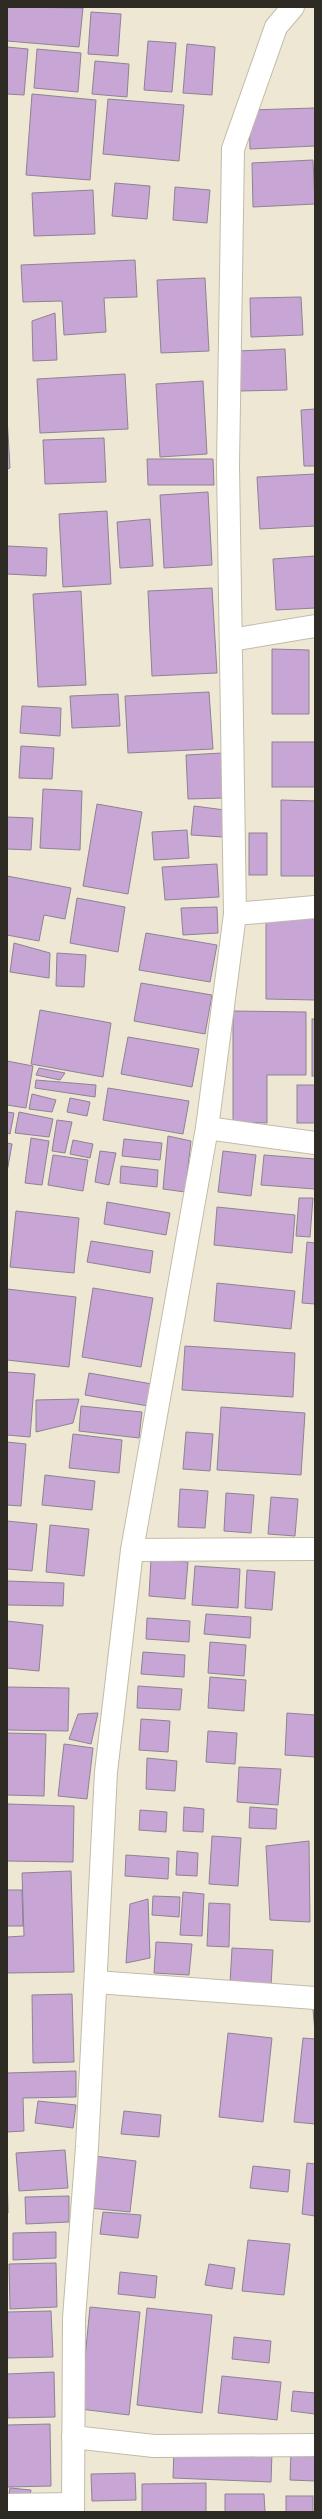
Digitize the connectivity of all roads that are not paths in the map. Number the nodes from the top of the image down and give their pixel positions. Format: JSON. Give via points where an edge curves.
{"nodes":[{"id":1,"x":293,"y":7,"type":"edge"},
{"id":2,"x":315,"y":626,"type":"edge"},
{"id":3,"x":231,"y":640,"type":"junction"},
{"id":4,"x":315,"y":907,"type":"edge"},
{"id":5,"x":235,"y":914,"type":"junction"},
{"id":6,"x":207,"y":1128,"type":"junction"},
{"id":7,"x":315,"y":1143,"type":"edge"},
{"id":8,"x":315,"y":1549,"type":"edge"},
{"id":9,"x":132,"y":1550,"type":"junction"},
{"id":10,"x":96,"y":1982,"type":"junction"},
{"id":11,"x":315,"y":1998,"type":"edge"},
{"id":12,"x":73,"y":2437,"type":"junction"},
{"id":13,"x":315,"y":2445,"type":"edge"},
{"id":14,"x":7,"y":2505,"type":"edge"},
{"id":15,"x":73,"y":2508,"type":"edge"}],
"edges":[{"from":1,"to":3,"type":"street","via":[[276,26],[233,149],[228,466]]},
{"from":2,"to":3,"type":"street"},
{"from":3,"to":5,"type":"street"},
{"from":4,"to":5,"type":"street"},
{"from":5,"to":6,"type":"street"},
{"from":6,"to":7,"type":"street"},
{"from":6,"to":9,"type":"street"},
{"from":8,"to":9,"type":"street"},
{"from":9,"to":10,"type":"street","via":[[106,1772]]},
{"from":10,"to":11,"type":"street"},
{"from":10,"to":12,"type":"street","via":[[74,2318]]},
{"from":12,"to":13,"type":"street","via":[[154,2446]]},
{"from":12,"to":15,"type":"street"},
{"from":14,"to":15,"type":"street"}]}
